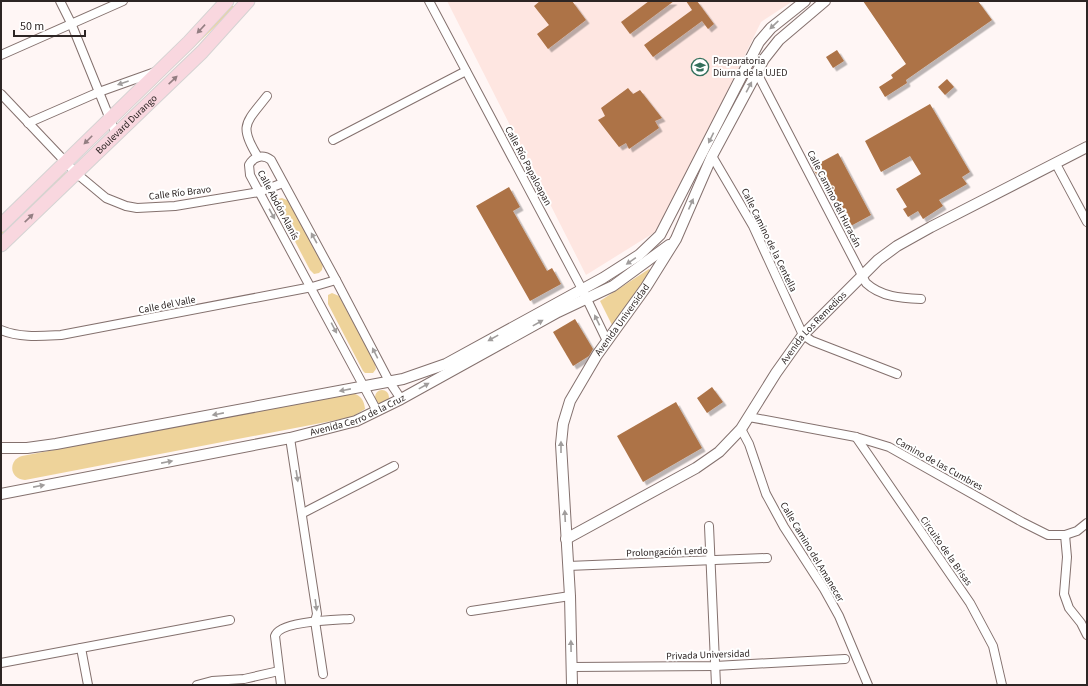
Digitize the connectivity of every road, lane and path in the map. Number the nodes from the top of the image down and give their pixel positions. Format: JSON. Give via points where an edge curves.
{"nodes":[{"id":1,"x":60,"y":1,"type":"edge"},
{"id":2,"x":123,"y":1,"type":"edge"},
{"id":3,"x":228,"y":1,"type":"edge"},
{"id":4,"x":247,"y":1,"type":"edge"},
{"id":5,"x":429,"y":1,"type":"edge"},
{"id":6,"x":804,"y":1,"type":"edge"},
{"id":7,"x":825,"y":1,"type":"edge"},
{"id":8,"x":71,"y":24,"type":"junction"},
{"id":9,"x":1,"y":55,"type":"edge"},
{"id":10,"x":160,"y":70,"type":"junction"},
{"id":11,"x":466,"y":71,"type":"junction"},
{"id":12,"x":757,"y":73,"type":"junction"},
{"id":13,"x":99,"y":92,"type":"junction"},
{"id":14,"x":1,"y":94,"type":"edge"},
{"id":15,"x":267,"y":96,"type":"dead end"},
{"id":16,"x":110,"y":119,"type":"junction"},
{"id":17,"x":28,"y":123,"type":"junction"},
{"id":18,"x":116,"y":134,"type":"junction"},
{"id":19,"x":333,"y":140,"type":"dead end"},
{"id":20,"x":1087,"y":147,"type":"edge"},
{"id":21,"x":712,"y":156,"type":"junction"},
{"id":22,"x":258,"y":157,"type":"junction"},
{"id":23,"x":66,"y":162,"type":"junction"},
{"id":24,"x":1056,"y":164,"type":"junction"},
{"id":25,"x":76,"y":173,"type":"junction"},
{"id":26,"x":283,"y":183,"type":"junction"},
{"id":27,"x":259,"y":192,"type":"junction"},
{"id":28,"x":1087,"y":222,"type":"edge"},
{"id":29,"x":1,"y":226,"type":"edge"},
{"id":30,"x":676,"y":240,"type":"junction"},
{"id":31,"x":1,"y":245,"type":"edge"},
{"id":32,"x":861,"y":275,"type":"junction"},
{"id":33,"x":336,"y":280,"type":"junction"},
{"id":34,"x":312,"y":287,"type":"junction"},
{"id":35,"x":582,"y":289,"type":"junction"},
{"id":36,"x":586,"y":299,"type":"junction"},
{"id":37,"x":921,"y":299,"type":"dead end"},
{"id":38,"x":1,"y":330,"type":"edge"},
{"id":39,"x":803,"y":335,"type":"junction"},
{"id":40,"x":607,"y":341,"type":"junction"},
{"id":41,"x":897,"y":374,"type":"dead end"},
{"id":42,"x":389,"y":381,"type":"junction"},
{"id":43,"x":364,"y":386,"type":"junction"},
{"id":44,"x":401,"y":399,"type":"junction"},
{"id":45,"x":377,"y":411,"type":"junction"},
{"id":46,"x":749,"y":417,"type":"junction"},
{"id":47,"x":742,"y":429,"type":"junction"},
{"id":48,"x":856,"y":437,"type":"junction"},
{"id":49,"x":290,"y":438,"type":"junction"},
{"id":50,"x":1,"y":448,"type":"edge"},
{"id":51,"x":394,"y":466,"type":"dead end"},
{"id":52,"x":1,"y":494,"type":"edge"},
{"id":53,"x":303,"y":513,"type":"junction"},
{"id":54,"x":1087,"y":523,"type":"edge"},
{"id":55,"x":709,"y":526,"type":"dead end"},
{"id":56,"x":1065,"y":535,"type":"junction"},
{"id":57,"x":566,"y":539,"type":"junction"},
{"id":58,"x":767,"y":558,"type":"dead end"},
{"id":59,"x":711,"y":560,"type":"junction"},
{"id":60,"x":568,"y":566,"type":"junction"},
{"id":61,"x":570,"y":596,"type":"junction"},
{"id":62,"x":471,"y":611,"type":"dead end"},
{"id":63,"x":350,"y":619,"type":"dead end"},
{"id":64,"x":230,"y":620,"type":"dead end"},
{"id":65,"x":316,"y":621,"type":"junction"},
{"id":66,"x":1087,"y":635,"type":"edge"},
{"id":67,"x":81,"y":648,"type":"junction"},
{"id":68,"x":845,"y":659,"type":"dead end"},
{"id":69,"x":1,"y":663,"type":"edge"},
{"id":70,"x":715,"y":666,"type":"junction"},
{"id":71,"x":572,"y":667,"type":"junction"},
{"id":72,"x":279,"y":671,"type":"junction"},
{"id":73,"x":323,"y":674,"type":"dead end"},
{"id":74,"x":88,"y":685,"type":"edge"},
{"id":75,"x":197,"y":685,"type":"edge"},
{"id":76,"x":281,"y":685,"type":"edge"},
{"id":77,"x":572,"y":685,"type":"edge"},
{"id":78,"x":716,"y":685,"type":"edge"},
{"id":79,"x":868,"y":685,"type":"edge"},
{"id":80,"x":1002,"y":685,"type":"edge"}],
"edges":[{"from":1,"to":8,"type":"street"},
{"from":2,"to":8,"type":"street"},
{"from":3,"to":10,"type":"main road","name":"Boulevard Durango","one_way":true},
{"from":18,"to":4,"type":"main road","name":"Boulevard Durango","one_way":true,"via":[[202,52]]},
{"from":5,"to":11,"type":"street","name":"Calle Río Papaloapan"},
{"from":6,"to":35,"type":"street","name":"Avenida Cerro de la Cruz","one_way":true,"via":[[758,42],[660,235],[628,263]]},
{"from":7,"to":12,"type":"street","name":"Avenida Universidad","via":[[779,40]]},
{"from":8,"to":9,"type":"street"},
{"from":8,"to":13,"type":"street"},
{"from":10,"to":13,"type":"street","one_way":true},
{"from":10,"to":16,"type":"main road","name":"Boulevard Durango"},
{"from":11,"to":19,"type":"street"},
{"from":11,"to":35,"type":"street","name":"Calle Río Papaloapan"},
{"from":21,"to":12,"type":"street","name":"Avenida Universidad","one_way":true},
{"from":12,"to":32,"type":"street","name":"Calle Camino del Huracán"},
{"from":13,"to":16,"type":"street"},
{"from":13,"to":17,"type":"street"},
{"from":14,"to":17,"type":"street","name":"Calle Río Bravo"},
{"from":15,"to":22,"type":"street","via":[[246,127],[246,137]]},
{"from":16,"to":18,"type":"street"},
{"from":16,"to":23,"type":"main road","name":"Boulevard Durango","one_way":true},
{"from":17,"to":23,"type":"street","name":"Calle Río Bravo"},
{"from":18,"to":25,"type":"main road","name":"Boulevard Durango"},
{"from":20,"to":24,"type":"street","name":"Avenida Los Remedios"},
{"from":30,"to":21,"type":"street","name":"Avenida Universidad","one_way":true},
{"from":21,"to":39,"type":"street","name":"Calle Camino de la Centella","via":[[753,226]]},
{"from":22,"to":26,"type":"street","name":"Calle Abdón Alanís","via":[[271,160]]},
{"from":22,"to":27,"type":"street","name":"Calle Abdón Alanís","via":[[252,161],[249,168]]},
{"from":23,"to":25,"type":"street","name":"Calle Río Bravo"},
{"from":23,"to":29,"type":"main road","name":"Boulevard Durango"},
{"from":24,"to":28,"type":"street"},
{"from":24,"to":32,"type":"street","name":"Avenida Los Remedios","via":[[897,246]]},
{"from":25,"to":27,"type":"street","name":"Calle Río Bravo","via":[[106,198],[137,208],[175,206]]},
{"from":31,"to":25,"type":"main road","name":"Boulevard Durango","one_way":true},
{"from":26,"to":27,"type":"street","name":"Calle Río Bravo"},
{"from":33,"to":26,"type":"street","name":"Calle Abdón Alanís","one_way":true},
{"from":27,"to":34,"type":"street","name":"Calle Abdón Alanís","one_way":true},
{"from":30,"to":36,"type":"street","name":"Avenida Cerro de la Cruz","via":[[619,282]]},
{"from":30,"to":40,"type":"street","name":"Avenida Universidad"},
{"from":32,"to":37,"type":"street","name":"Calle Camino del Huracán","via":[[871,288],[886,295]]},
{"from":32,"to":39,"type":"street","name":"Avenida Los Remedios"},
{"from":33,"to":34,"type":"street","name":"Calle del Valle"},
{"from":42,"to":33,"type":"street","name":"Calle Abdón Alanís","one_way":true},
{"from":34,"to":38,"type":"street","name":"Calle del Valle","via":[[61,335],[14,335]]},
{"from":34,"to":43,"type":"street","name":"Calle Abdón Alanís","one_way":true},
{"from":35,"to":36,"type":"street","name":"Calle Río Papaloapan"},
{"from":35,"to":42,"type":"street","name":"Avenida Cerro de la Cruz","one_way":true,"via":[[446,364],[403,379]]},
{"from":40,"to":36,"type":"street","name":"Calle Río Papaloapan","one_way":true},
{"from":44,"to":36,"type":"street","name":"Avenida Cerro de la Cruz","one_way":true},
{"from":39,"to":41,"type":"street","via":[[812,341]]},
{"from":39,"to":46,"type":"street","name":"Avenida Los Remedios"},
{"from":57,"to":40,"type":"street","name":"Avenida Universidad","one_way":true,"via":[[561,444],[563,424],[570,401]]},
{"from":42,"to":43,"type":"street","name":"Avenida Cerro de la Cruz"},
{"from":42,"to":44,"type":"street","name":"Calle Abdón Alanís"},
{"from":43,"to":45,"type":"street","name":"Calle Abdón Alanís"},
{"from":43,"to":50,"type":"street","name":"Avenida Cerro de la Cruz","one_way":true,"via":[[56,444]]},
{"from":44,"to":45,"type":"street","name":"Avenida Cerro de la Cruz"},
{"from":45,"to":49,"type":"street","name":"Avenida Cerro de la Cruz","via":[[356,421]]},
{"from":46,"to":47,"type":"street","name":"Avenida Los Remedios"},
{"from":46,"to":48,"type":"street","name":"Camino de las Cumbres"},
{"from":47,"to":57,"type":"street","name":"Avenida Los Remedios","via":[[719,452],[696,468]]},
{"from":47,"to":79,"type":"street","name":"Calle Camino del Amanecer","via":[[766,494],[839,616]]},
{"from":48,"to":56,"type":"street","name":"Camino de las Cumbres","via":[[901,453],[1048,535]]},
{"from":48,"to":80,"type":"street","name":"Circuito de la Brisas","via":[[970,603],[993,646]]},
{"from":52,"to":49,"type":"street","name":"Avenida Cerro de la Cruz","one_way":true},
{"from":49,"to":53,"type":"street","one_way":true},
{"from":51,"to":53,"type":"street"},
{"from":53,"to":65,"type":"street","one_way":true},
{"from":54,"to":56,"type":"street","via":[[1077,531]]},
{"from":55,"to":59,"type":"street"},
{"from":56,"to":66,"type":"street","via":[[1067,558],[1064,594],[1068,608]]},
{"from":57,"to":60,"type":"street","name":"Avenida Universidad"},
{"from":58,"to":59,"type":"street","name":"Prolongación Lerdo"},
{"from":59,"to":60,"type":"street","name":"Prolongación Lerdo"},
{"from":59,"to":70,"type":"street"},
{"from":60,"to":61,"type":"street","name":"Avenida Universidad"},
{"from":61,"to":62,"type":"street"},
{"from":71,"to":61,"type":"street","name":"Avenida Universidad","one_way":true},
{"from":63,"to":65,"type":"street"},
{"from":64,"to":67,"type":"street"},
{"from":65,"to":72,"type":"street","via":[[285,626],[276,632]]},
{"from":65,"to":73,"type":"street"},
{"from":67,"to":69,"type":"street"},
{"from":67,"to":74,"type":"street"},
{"from":68,"to":70,"type":"street","name":"Privada Universidad"},
{"from":70,"to":71,"type":"street","name":"Privada Universidad"},
{"from":70,"to":78,"type":"street"},
{"from":71,"to":77,"type":"street","name":"Avenida Universidad"},
{"from":72,"to":75,"type":"street"},
{"from":72,"to":76,"type":"street"}]}
